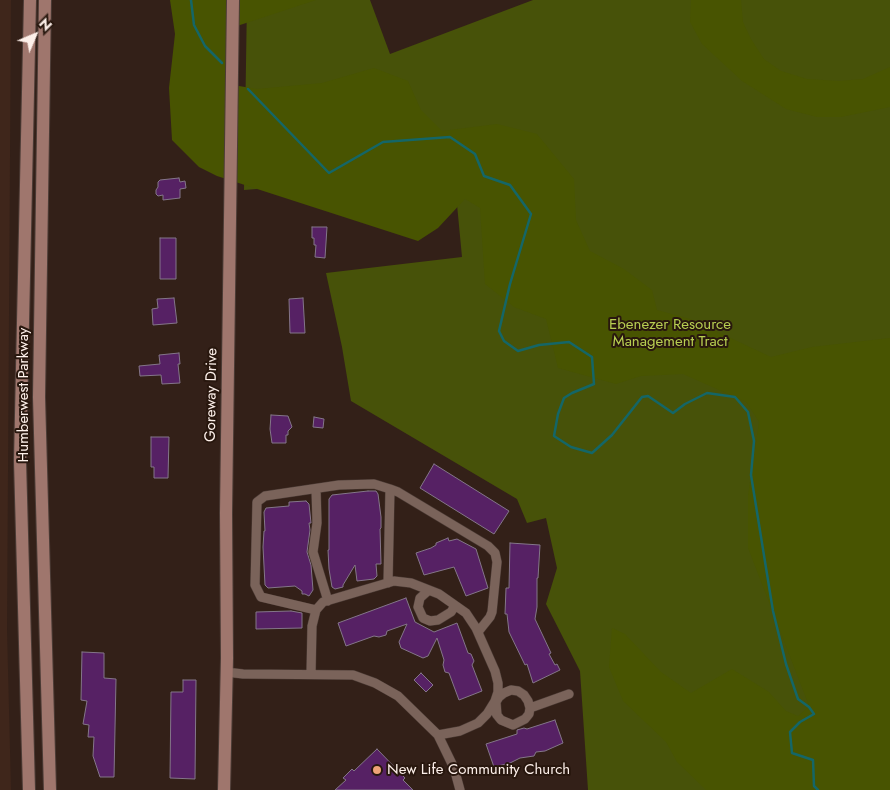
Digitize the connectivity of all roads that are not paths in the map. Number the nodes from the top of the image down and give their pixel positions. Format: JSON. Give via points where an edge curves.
{"nodes":[{"id":1,"x":30,"y":0,"type":"edge"},
{"id":2,"x":45,"y":0,"type":"edge"},
{"id":3,"x":234,"y":0,"type":"edge"},
{"id":4,"x":390,"y":488,"type":"junction"},
{"id":5,"x":316,"y":489,"type":"junction"},
{"id":6,"x":388,"y":583,"type":"junction"},
{"id":7,"x":429,"y":590,"type":"junction"},
{"id":8,"x":328,"y":601,"type":"junction"},
{"id":9,"x":455,"y":606,"type":"junction"},
{"id":10,"x":316,"y":610,"type":"junction"},
{"id":11,"x":478,"y":632,"type":"junction"},
{"id":12,"x":226,"y":672,"type":"junction"},
{"id":13,"x":311,"y":674,"type":"junction"},
{"id":14,"x":500,"y":694,"type":"junction"},
{"id":15,"x":569,"y":694,"type":"dead end"},
{"id":16,"x":492,"y":706,"type":"junction"},
{"id":17,"x":530,"y":708,"type":"junction"},
{"id":18,"x":497,"y":715,"type":"junction"},
{"id":19,"x":438,"y":735,"type":"junction"},
{"id":20,"x":29,"y":790,"type":"edge"},
{"id":21,"x":50,"y":790,"type":"edge"},
{"id":22,"x":224,"y":790,"type":"edge"},
{"id":23,"x":460,"y":790,"type":"edge"}],
"edges":[{"from":1,"to":20,"type":"main road","name":"Humberwest Parkway","via":[[20,461]]},
{"from":2,"to":21,"type":"main road","name":"Humberwest Parkway","via":[[39,397]]},
{"from":3,"to":12,"type":"main road","name":"Goreway Drive"},
{"from":4,"to":5,"type":"street","via":[[374,484]]},
{"from":4,"to":6,"type":"street"},
{"from":4,"to":11,"type":"street","via":[[495,553],[492,612]]},
{"from":5,"to":8,"type":"street","via":[[317,523],[312,552]]},
{"from":5,"to":10,"type":"street","via":[[265,496],[257,502],[255,585],[261,597]]},
{"from":6,"to":7,"type":"street","via":[[411,582]]},
{"from":6,"to":8,"type":"street"},
{"from":7,"to":9,"type":"street"},
{"from":7,"to":9,"type":"street","via":[[420,598],[418,607],[423,618],[438,620]]},
{"from":8,"to":10,"type":"street"},
{"from":9,"to":11,"type":"street","via":[[466,613]]},
{"from":10,"to":13,"type":"street","via":[[312,626]]},
{"from":11,"to":14,"type":"street","via":[[495,671]]},
{"from":12,"to":13,"type":"street"},
{"from":12,"to":22,"type":"main road","name":"Goreway Drive"},
{"from":13,"to":19,"type":"street","via":[[353,675],[374,683],[398,696]]},
{"from":14,"to":16,"type":"street"},
{"from":14,"to":17,"type":"street","via":[[518,691],[524,695]]},
{"from":14,"to":18,"type":"street","via":[[496,702]]},
{"from":15,"to":17,"type":"street"},
{"from":16,"to":18,"type":"street"},
{"from":16,"to":19,"type":"street","via":[[478,723]]},
{"from":17,"to":18,"type":"street","via":[[520,723],[507,724]]},
{"from":19,"to":23,"type":"street","via":[[454,768]]}]}
